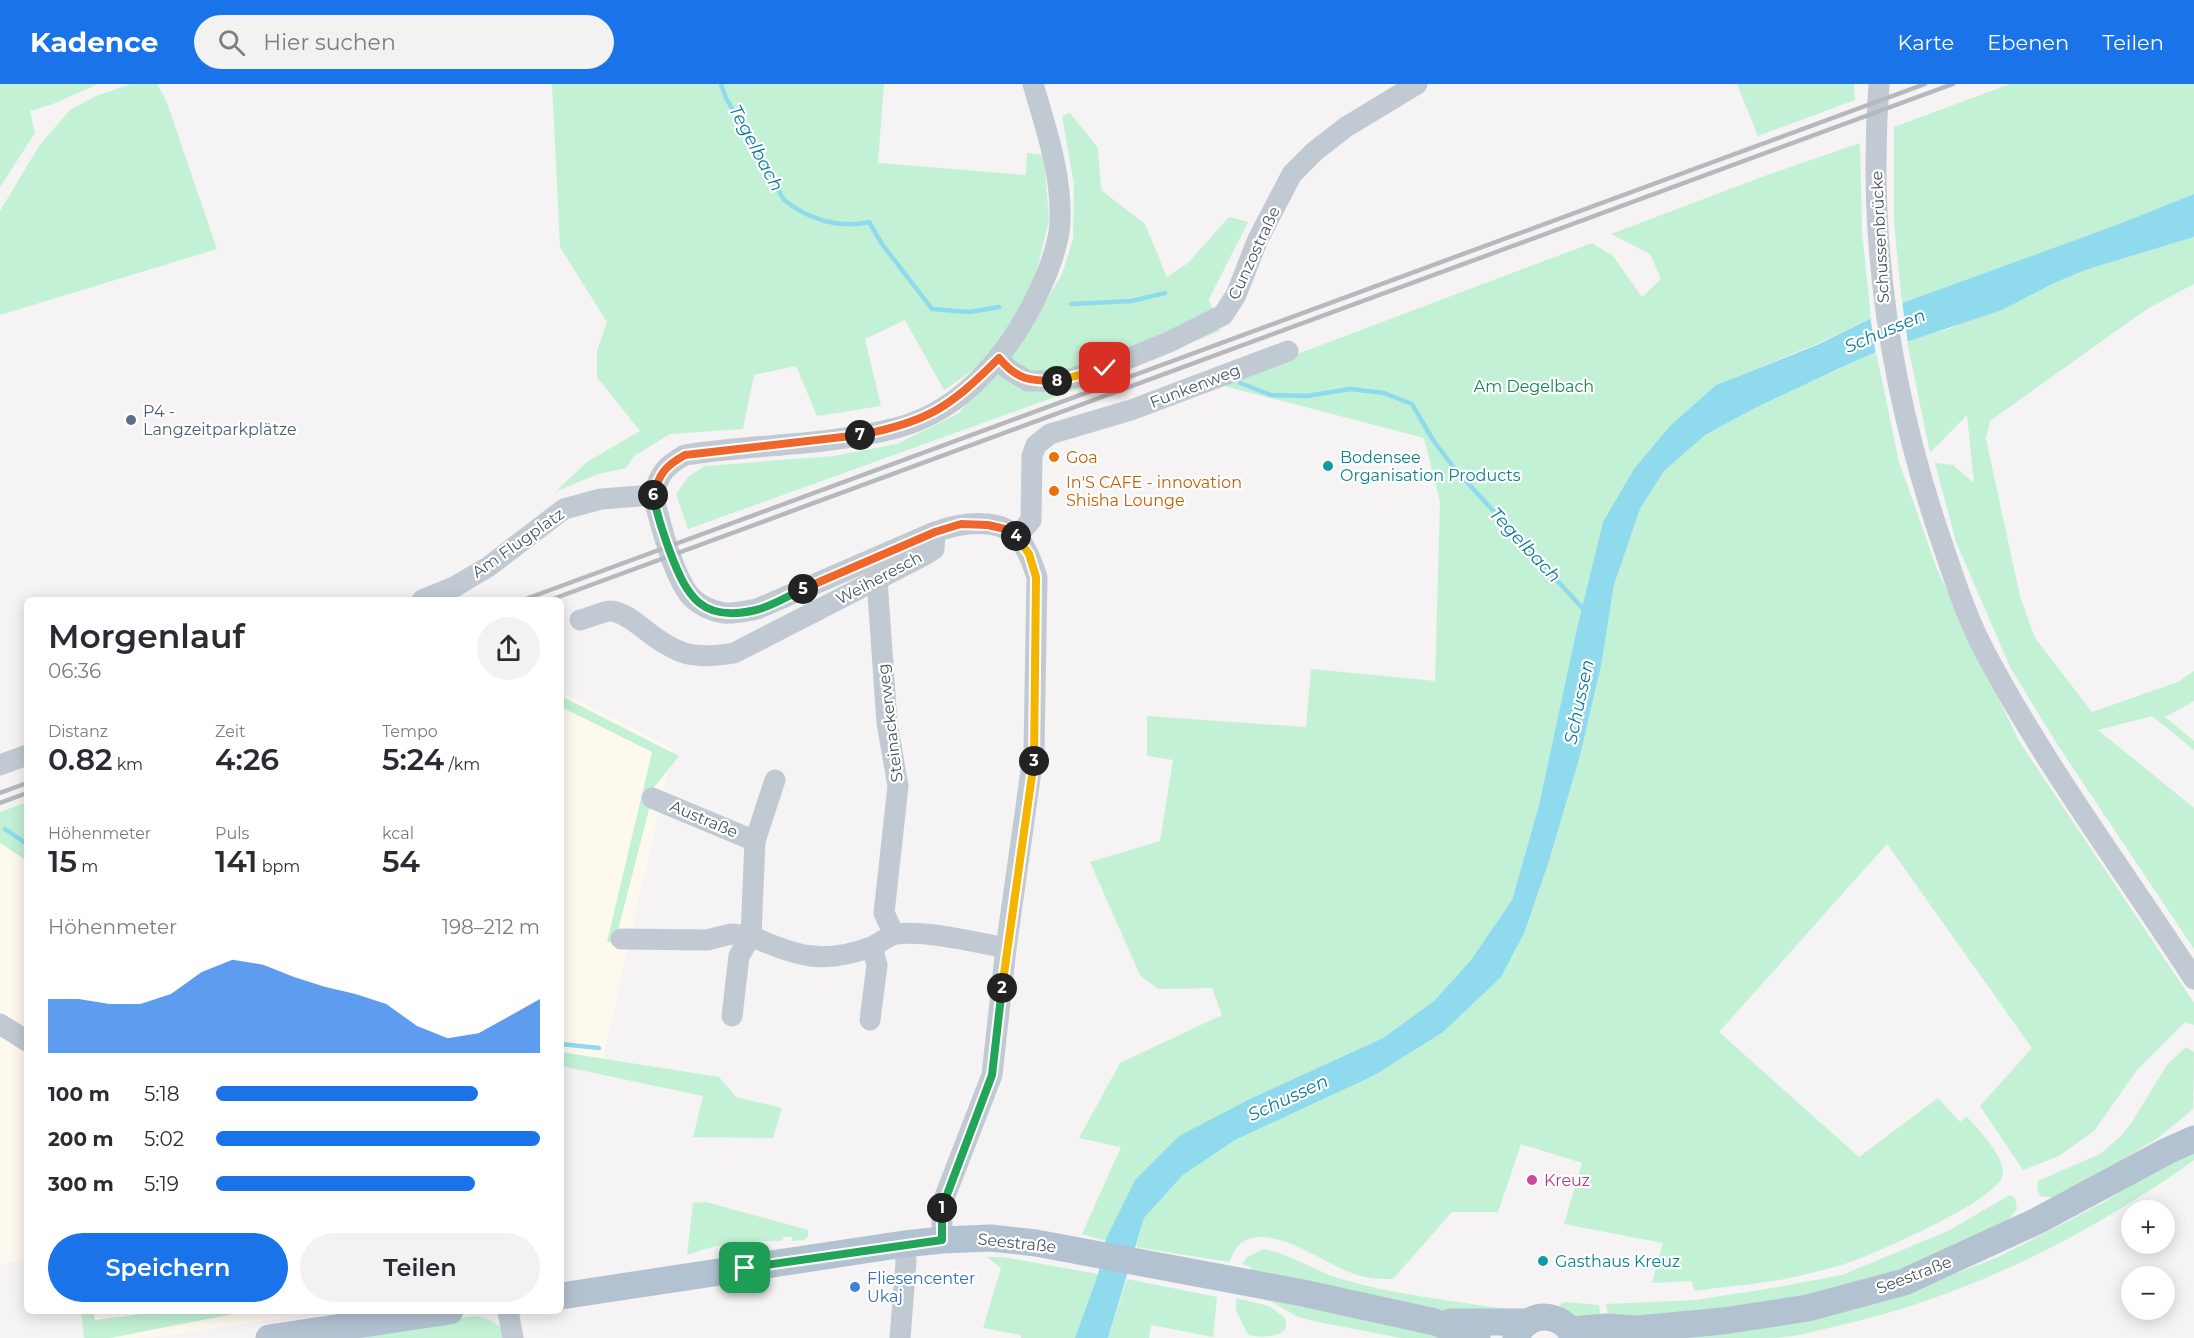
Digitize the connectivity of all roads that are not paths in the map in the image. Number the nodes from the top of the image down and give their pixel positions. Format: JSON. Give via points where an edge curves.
{"nodes":[{"id":1,"x":1033,"y":84,"type":"edge"},
{"id":2,"x":1417,"y":84,"type":"edge"},
{"id":3,"x":1879,"y":84,"type":"edge"},
{"id":4,"x":1288,"y":351,"type":"dead end"},
{"id":5,"x":999,"y":358,"type":"junction"},
{"id":6,"x":653,"y":495,"type":"junction"},
{"id":7,"x":935,"y":532,"type":"junction"},
{"id":8,"x":1017,"y":537,"type":"junction"},
{"id":9,"x":877,"y":580,"type":"junction"},
{"id":10,"x":429,"y":597,"type":"edge"},
{"id":11,"x":580,"y":620,"type":"dead end"},
{"id":12,"x":24,"y":756,"type":"edge"},
{"id":13,"x":0,"y":765,"type":"edge"},
{"id":14,"x":775,"y":780,"type":"dead end"},
{"id":15,"x":652,"y":798,"type":"dead end"},
{"id":16,"x":755,"y":841,"type":"junction"},
{"id":17,"x":894,"y":934,"type":"junction"},
{"id":18,"x":751,"y":936,"type":"junction"},
{"id":19,"x":621,"y":939,"type":"dead end"},
{"id":20,"x":872,"y":947,"type":"junction"},
{"id":21,"x":1006,"y":948,"type":"junction"},
{"id":22,"x":2194,"y":979,"type":"edge"},
{"id":23,"x":732,"y":1016,"type":"dead end"},
{"id":24,"x":870,"y":1020,"type":"dead end"},
{"id":25,"x":0,"y":1024,"type":"edge"},
{"id":26,"x":24,"y":1039,"type":"edge"},
{"id":27,"x":2194,"y":1121,"type":"edge"},
{"id":28,"x":2194,"y":1139,"type":"edge"},
{"id":29,"x":2167,"y":1151,"type":"junction"},
{"id":30,"x":942,"y":1240,"type":"junction"},
{"id":31,"x":904,"y":1244,"type":"junction"},
{"id":32,"x":564,"y":1296,"type":"edge"},
{"id":33,"x":430,"y":1314,"type":"edge"},
{"id":34,"x":509,"y":1314,"type":"edge"},
{"id":35,"x":1435,"y":1322,"type":"junction"},
{"id":36,"x":1521,"y":1330,"type":"edge"},
{"id":37,"x":1573,"y":1334,"type":"edge"},
{"id":38,"x":1628,"y":1334,"type":"edge"},
{"id":39,"x":269,"y":1338,"type":"edge"},
{"id":40,"x":513,"y":1338,"type":"edge"},
{"id":41,"x":900,"y":1338,"type":"edge"},
{"id":42,"x":1477,"y":1338,"type":"edge"}],
"edges":[{"from":1,"to":5,"type":"street","via":[[1055,160],[1060,223],[1051,265],[1027,318]]},
{"from":2,"to":5,"type":"street","name":"Cunzostraße","via":[[1346,127],[1292,174],[1258,239],[1236,296],[1223,315],[1105,368],[1063,381],[1028,381],[1008,369]]},
{"from":3,"to":22,"type":"street","name":"Schussenbrücke","via":[[1876,199],[1885,316],[1894,372],[1925,494],[1951,569],[1985,652],[2047,757]]},
{"from":4,"to":8,"type":"street","name":"Funkenweg","via":[[1103,420],[1050,434],[1036,445],[1032,456],[1031,520]]},
{"from":5,"to":6,"type":"street","via":[[941,410],[898,428],[685,455],[668,465]]},
{"from":6,"to":7,"type":"street","via":[[689,595],[706,608],[726,613],[757,609]]},
{"from":6,"to":10,"type":"street","name":"Am Flugplatz","via":[[601,499],[564,509],[488,567]]},
{"from":7,"to":8,"type":"street","via":[[961,524],[988,525]]},
{"from":7,"to":9,"type":"street","name":"Weiheresch","via":[[934,549]]},
{"from":8,"to":21,"type":"street","via":[[1029,554],[1036,577],[1035,725],[1033,767]]},
{"from":9,"to":11,"type":"street","name":"Weiheresch","via":[[734,653],[705,658],[683,654],[634,620],[611,611]]},
{"from":9,"to":17,"type":"street","name":"Steinackerweg","via":[[887,723],[898,786],[884,913]]},
{"from":12,"to":13,"type":"street"},
{"from":14,"to":16,"type":"street"},
{"from":15,"to":16,"type":"street","name":"Austraße"},
{"from":16,"to":18,"type":"street"},
{"from":17,"to":20,"type":"street"},
{"from":17,"to":21,"type":"street","via":[[920,934]]},
{"from":18,"to":19,"type":"street","via":[[730,934],[697,941]]},
{"from":18,"to":20,"type":"street","via":[[793,953],[819,958]]},
{"from":18,"to":23,"type":"street","via":[[739,956]]},
{"from":20,"to":24,"type":"street","via":[[877,965]]},
{"from":21,"to":30,"type":"street","via":[[992,1075],[945,1196]]},
{"from":25,"to":26,"type":"street"},
{"from":27,"to":29,"type":"main road","name":"Seestraße"},
{"from":28,"to":29,"type":"main road","name":"Seestraße"},
{"from":29,"to":38,"type":"main road","name":"Seestraße","via":[[2037,1221],[1904,1282],[1808,1308]]},
{"from":30,"to":31,"type":"main road","name":"Seestraße"},
{"from":30,"to":35,"type":"main road","name":"Seestraße","via":[[991,1238],[1081,1251]]},
{"from":31,"to":32,"type":"main road","name":"Seestraße"},
{"from":31,"to":41,"type":"street"},
{"from":33,"to":39,"type":"main road"},
{"from":34,"to":40,"type":"street"},
{"from":35,"to":36,"type":"main road","name":"Seestraße"},
{"from":35,"to":42,"type":"main road","name":"Seestraße"},
{"from":36,"to":37,"type":"main road","name":"Seestraße","via":[[1535,1318],[1549,1316],[1564,1323]]},
{"from":37,"to":38,"type":"main road","name":"Seestraße","via":[[1606,1327]]}]}
